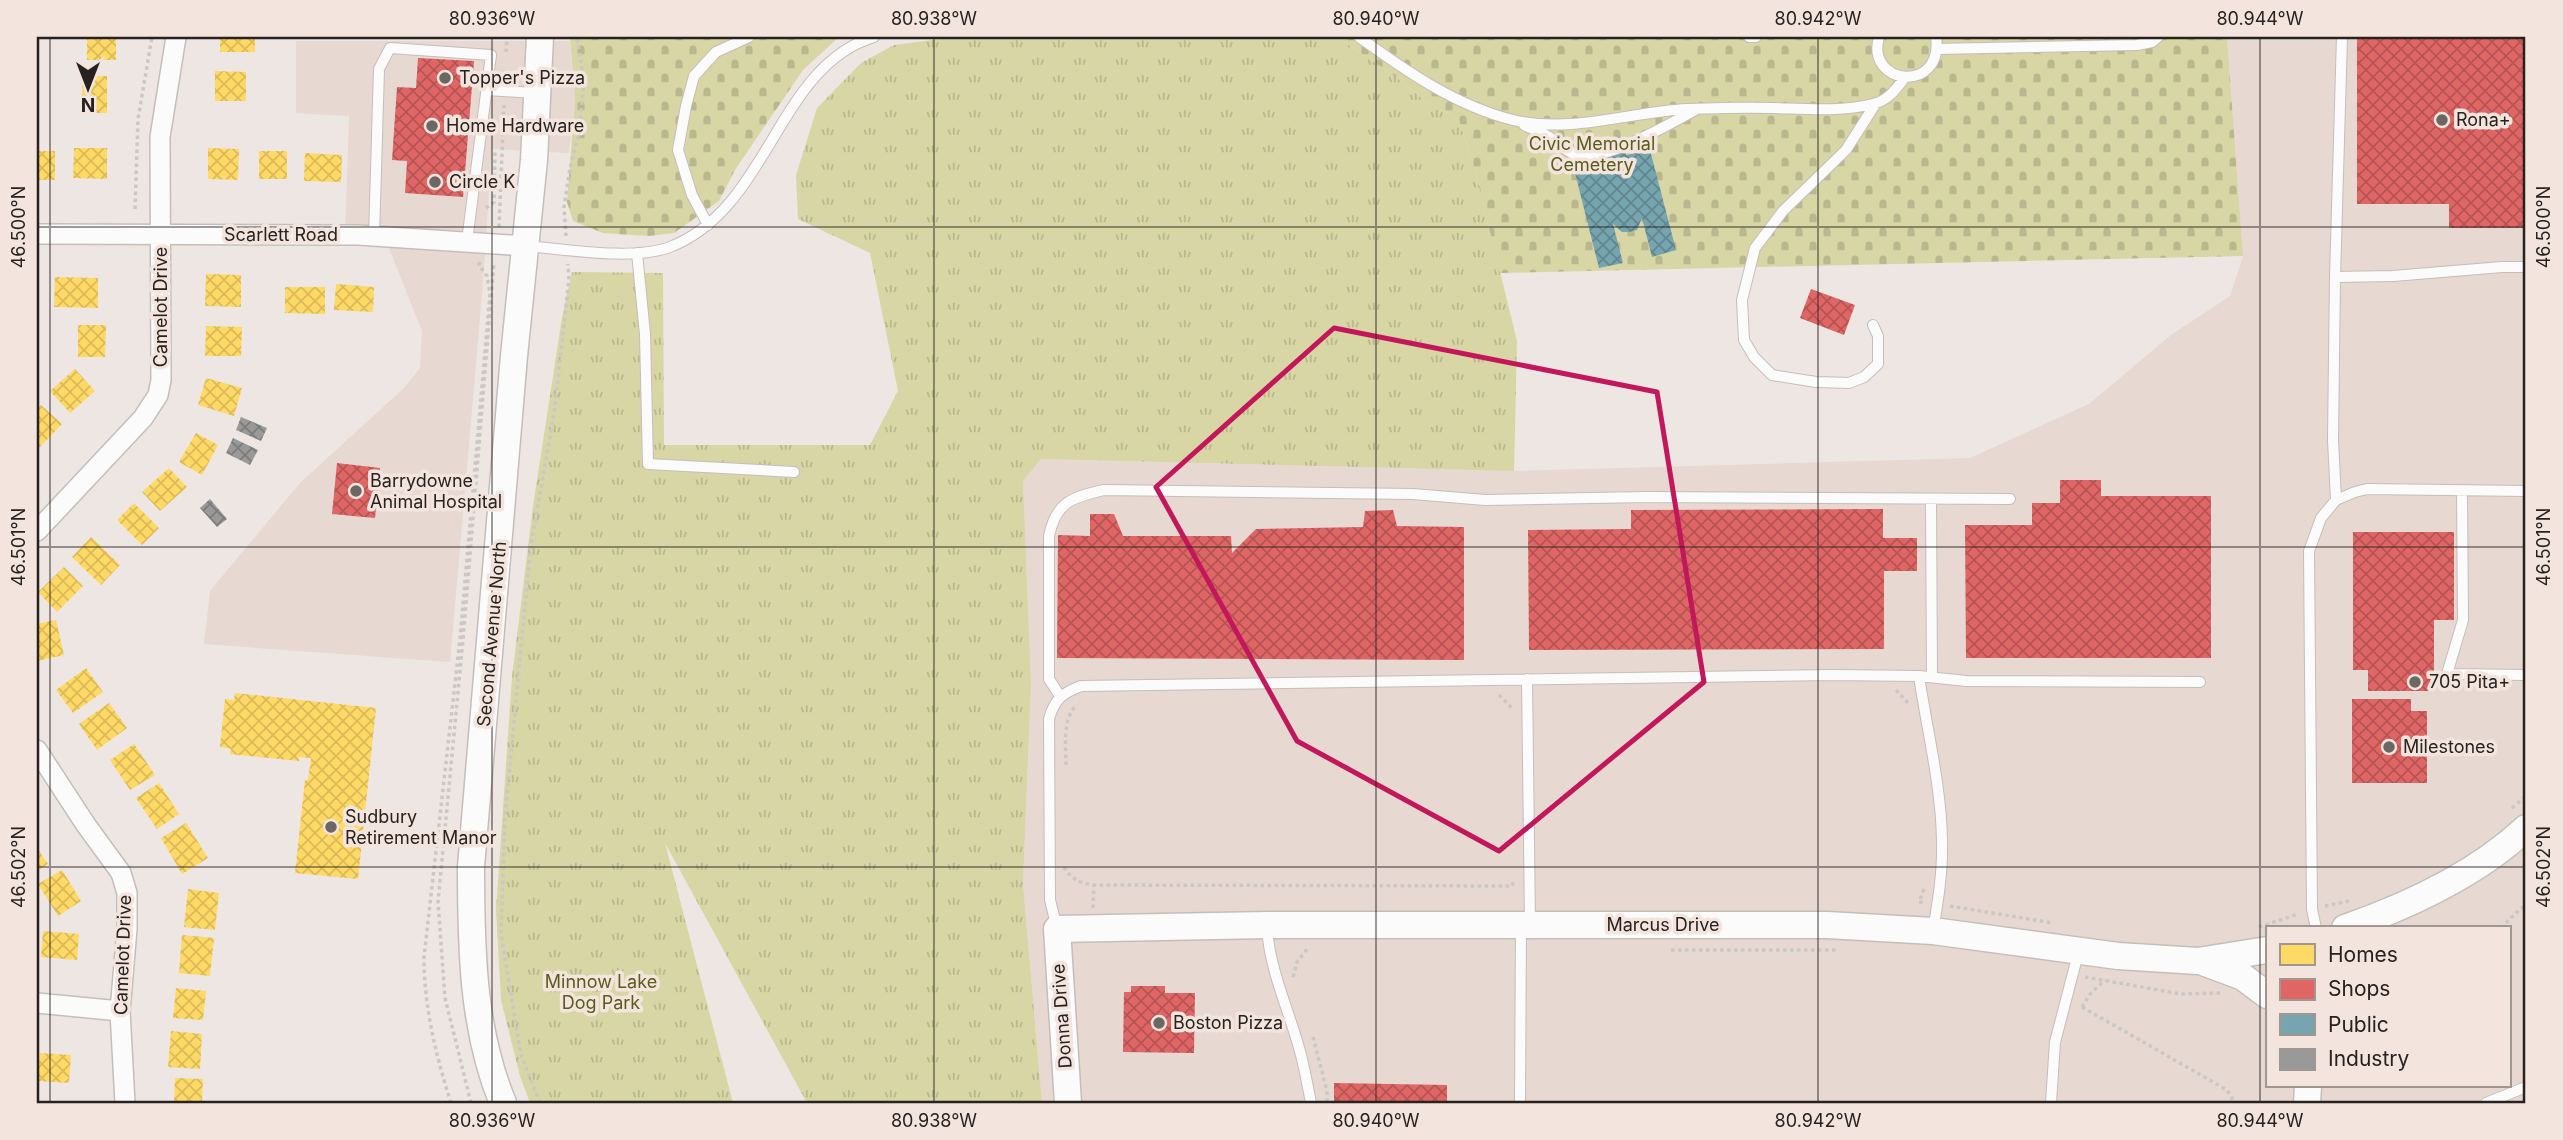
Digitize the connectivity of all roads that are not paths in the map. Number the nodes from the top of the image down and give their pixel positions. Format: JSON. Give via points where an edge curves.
{"nodes":[{"id":1,"x":176,"y":37,"type":"edge"},
{"id":2,"x":540,"y":37,"type":"edge"},
{"id":3,"x":749,"y":37,"type":"edge"},
{"id":4,"x":874,"y":37,"type":"edge"},
{"id":5,"x":1359,"y":37,"type":"edge"},
{"id":6,"x":1749,"y":37,"type":"edge"},
{"id":7,"x":1756,"y":37,"type":"edge"},
{"id":8,"x":1879,"y":37,"type":"edge"},
{"id":9,"x":1936,"y":37,"type":"edge"},
{"id":10,"x":2158,"y":37,"type":"edge"},
{"id":11,"x":2342,"y":37,"type":"edge"},
{"id":12,"x":1937,"y":49,"type":"junction"},
{"id":13,"x":1905,"y":78,"type":"junction"},
{"id":14,"x":487,"y":90,"type":"junction"},
{"id":15,"x":538,"y":93,"type":"junction"},
{"id":16,"x":1877,"y":103,"type":"junction"},
{"id":17,"x":1698,"y":109,"type":"junction"},
{"id":18,"x":1514,"y":120,"type":"junction"},
{"id":19,"x":708,"y":225,"type":"junction"},
{"id":20,"x":37,"y":234,"type":"edge"},
{"id":21,"x":160,"y":236,"type":"junction"},
{"id":22,"x":374,"y":236,"type":"junction"},
{"id":23,"x":467,"y":241,"type":"junction"},
{"id":24,"x":526,"y":246,"type":"junction"},
{"id":25,"x":637,"y":253,"type":"junction"},
{"id":26,"x":2526,"y":267,"type":"edge"},
{"id":27,"x":2335,"y":277,"type":"junction"},
{"id":28,"x":1873,"y":325,"type":"dead end"},
{"id":29,"x":794,"y":472,"type":"dead end"},
{"id":30,"x":2462,"y":491,"type":"junction"},
{"id":31,"x":2526,"y":491,"type":"edge"},
{"id":32,"x":1931,"y":499,"type":"junction"},
{"id":33,"x":2010,"y":499,"type":"dead end"},
{"id":34,"x":2336,"y":500,"type":"junction"},
{"id":35,"x":37,"y":531,"type":"edge"},
{"id":36,"x":2526,"y":675,"type":"edge"},
{"id":37,"x":1919,"y":676,"type":"junction"},
{"id":38,"x":1932,"y":677,"type":"junction"},
{"id":39,"x":1527,"y":679,"type":"junction"},
{"id":40,"x":2200,"y":682,"type":"dead end"},
{"id":41,"x":1060,"y":696,"type":"junction"},
{"id":42,"x":37,"y":750,"type":"edge"},
{"id":43,"x":2516,"y":821,"type":"edge"},
{"id":44,"x":1525,"y":924,"type":"junction"},
{"id":45,"x":2316,"y":926,"type":"edge"},
{"id":46,"x":2351,"y":926,"type":"edge"},
{"id":47,"x":1057,"y":929,"type":"junction"},
{"id":48,"x":1933,"y":931,"type":"junction"},
{"id":49,"x":1268,"y":937,"type":"junction"},
{"id":50,"x":2261,"y":939,"type":"edge"},
{"id":51,"x":2198,"y":961,"type":"junction"},
{"id":52,"x":2076,"y":962,"type":"junction"},
{"id":53,"x":2266,"y":994,"type":"edge"},
{"id":54,"x":37,"y":1003,"type":"edge"},
{"id":55,"x":120,"y":1010,"type":"junction"},
{"id":56,"x":2526,"y":1087,"type":"edge"},
{"id":57,"x":125,"y":1103,"type":"edge"},
{"id":58,"x":503,"y":1103,"type":"edge"},
{"id":59,"x":1068,"y":1103,"type":"edge"},
{"id":60,"x":1311,"y":1103,"type":"edge"},
{"id":61,"x":1520,"y":1103,"type":"edge"},
{"id":62,"x":2051,"y":1103,"type":"edge"},
{"id":63,"x":2486,"y":1103,"type":"edge"}],
"edges":[{"from":1,"to":21,"type":"street","name":"Camelot Drive","via":[[160,137]]},
{"from":2,"to":15,"type":"street","name":"Second Avenue North"},
{"from":3,"to":19,"type":"lane","via":[[716,52],[694,76],[686,106],[678,150]]},
{"from":4,"to":19,"type":"lane","via":[[834,58],[795,102],[733,202]]},
{"from":5,"to":18,"type":"lane","via":[[1466,105]]},
{"from":6,"to":7,"type":"lane"},
{"from":8,"to":13,"type":"lane","via":[[1880,60],[1888,71]]},
{"from":9,"to":12,"type":"lane"},
{"from":10,"to":12,"type":"lane","via":[[2137,45]]},
{"from":11,"to":27,"type":"lane"},
{"from":12,"to":13,"type":"lane","via":[[1927,70]]},
{"from":13,"to":16,"type":"lane","via":[[1891,96]]},
{"from":14,"to":15,"type":"lane"},
{"from":14,"to":22,"type":"lane","via":[[491,55],[390,48],[379,69]]},
{"from":14,"to":23,"type":"lane"},
{"from":15,"to":24,"type":"street","name":"Second Avenue North"},
{"from":16,"to":17,"type":"lane","via":[[1846,109]]},
{"from":16,"to":28,"type":"lane","via":[[1846,150],[1783,211],[1755,248],[1742,300],[1744,340],[1772,375],[1849,383],[1864,377],[1878,363],[1878,336]]},
{"from":17,"to":18,"type":"lane","via":[[1570,125]]},
{"from":17,"to":18,"type":"lane","via":[[1630,144],[1587,156],[1577,155]]},
{"from":19,"to":25,"type":"lane","via":[[670,247]]},
{"from":20,"to":21,"type":"street","name":"Scarlett Road"},
{"from":21,"to":22,"type":"street","name":"Scarlett Road"},
{"from":21,"to":35,"type":"street","name":"Camelot Drive","via":[[158,395],[143,418]]},
{"from":22,"to":23,"type":"street","name":"Scarlett Road"},
{"from":23,"to":24,"type":"street","name":"Scarlett Road"},
{"from":24,"to":25,"type":"lane"},
{"from":24,"to":58,"type":"street","name":"Second Avenue North","via":[[471,867],[474,981],[493,1080]]},
{"from":25,"to":29,"type":"lane","via":[[645,334],[648,464]]},
{"from":26,"to":27,"type":"lane"},
{"from":27,"to":34,"type":"lane"},
{"from":30,"to":31,"type":"lane"},
{"from":30,"to":34,"type":"lane","via":[[2367,489]]},
{"from":30,"to":36,"type":"lane","via":[[2463,621],[2447,674]]},
{"from":32,"to":33,"type":"lane"},
{"from":32,"to":38,"type":"lane"},
{"from":32,"to":41,"type":"lane","via":[[1485,500],[1413,494],[1104,490],[1076,496],[1053,518],[1049,536],[1049,679]]},
{"from":34,"to":45,"type":"lane","via":[[2321,518],[2309,551]]},
{"from":37,"to":38,"type":"lane"},
{"from":37,"to":39,"type":"lane"},
{"from":37,"to":48,"type":"lane","via":[[1940,803],[1942,860]]},
{"from":38,"to":40,"type":"lane"},
{"from":39,"to":41,"type":"lane","via":[[1081,686]]},
{"from":39,"to":44,"type":"lane"},
{"from":41,"to":47,"type":"lane","via":[[1049,719],[1050,900]]},
{"from":42,"to":55,"type":"street","name":"Camelot Drive","via":[[121,873],[128,910]]},
{"from":43,"to":46,"type":"street","via":[[2493,854],[2454,879]]},
{"from":44,"to":48,"type":"street","name":"Marcus Drive","via":[[1827,925]]},
{"from":44,"to":49,"type":"street","name":"Marcus Drive"},
{"from":44,"to":61,"type":"lane"},
{"from":47,"to":49,"type":"street","name":"Marcus Drive"},
{"from":47,"to":59,"type":"street","name":"Donna Drive"},
{"from":48,"to":52,"type":"street","name":"Marcus Drive"},
{"from":49,"to":60,"type":"lane"},
{"from":50,"to":51,"type":"street","name":"Marcus Drive"},
{"from":51,"to":52,"type":"street","name":"Marcus Drive","via":[[2118,956]]},
{"from":51,"to":53,"type":"street","via":[[2243,977]]},
{"from":52,"to":62,"type":"lane","via":[[2055,1042]]},
{"from":54,"to":55,"type":"street"},
{"from":55,"to":57,"type":"street","name":"Camelot Drive"},
{"from":56,"to":63,"type":"lane"}]}
